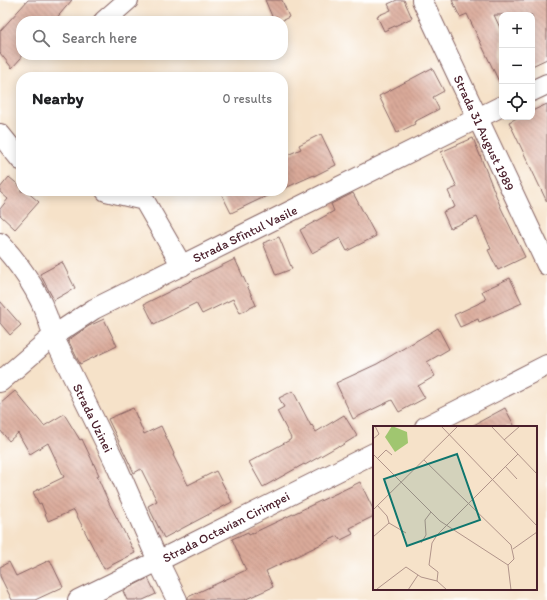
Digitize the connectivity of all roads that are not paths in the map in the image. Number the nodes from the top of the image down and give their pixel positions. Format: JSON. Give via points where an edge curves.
{"nodes":[{"id":1,"x":128,"y":0,"type":"edge"},
{"id":2,"x":422,"y":0,"type":"edge"},
{"id":3,"x":110,"y":16,"type":"edge"},
{"id":4,"x":547,"y":84,"type":"edge"},
{"id":5,"x":535,"y":90,"type":"edge"},
{"id":6,"x":499,"y":107,"type":"edge"},
{"id":7,"x":477,"y":118,"type":"junction"},
{"id":8,"x":0,"y":134,"type":"edge"},
{"id":9,"x":16,"y":154,"type":"edge"},
{"id":10,"x":127,"y":196,"type":"edge"},
{"id":11,"x":0,"y":243,"type":"edge"},
{"id":12,"x":547,"y":265,"type":"edge"},
{"id":13,"x":182,"y":266,"type":"junction"},
{"id":14,"x":53,"y":336,"type":"junction"},
{"id":15,"x":547,"y":365,"type":"edge"},
{"id":16,"x":0,"y":382,"type":"edge"},
{"id":17,"x":427,"y":426,"type":"edge"},
{"id":18,"x":373,"y":453,"type":"edge"},
{"id":19,"x":158,"y":561,"type":"junction"},
{"id":20,"x":78,"y":600,"type":"edge"},
{"id":21,"x":177,"y":600,"type":"edge"}],
"edges":[{"from":1,"to":3,"type":"street"},
{"from":2,"to":7,"type":"street","name":"Strada 31 August 1989"},
{"from":4,"to":5,"type":"street"},
{"from":6,"to":7,"type":"street","name":"Strada Sfîntul Vasile"},
{"from":7,"to":12,"type":"street","name":"Strada 31 August 1989"},
{"from":7,"to":13,"type":"street","name":"Strada Sfîntul Vasile"},
{"from":8,"to":9,"type":"street"},
{"from":10,"to":13,"type":"street","via":[[144,200]]},
{"from":11,"to":14,"type":"street","name":"Strada Uzinei","via":[[40,300],[49,319]]},
{"from":13,"to":14,"type":"street","name":"Strada Sfîntul Vasile","via":[[94,309]]},
{"from":14,"to":16,"type":"street","name":"Strada Sfîntul Vasile"},
{"from":14,"to":19,"type":"street","name":"Strada Uzinei","via":[[115,462]]},
{"from":15,"to":17,"type":"street"},
{"from":18,"to":19,"type":"street","name":"Strada Octavian Cirimpei"},
{"from":19,"to":20,"type":"street","name":"Strada Octavian Cirimpei"},
{"from":19,"to":21,"type":"street","name":"Strada Uzinei"}]}
